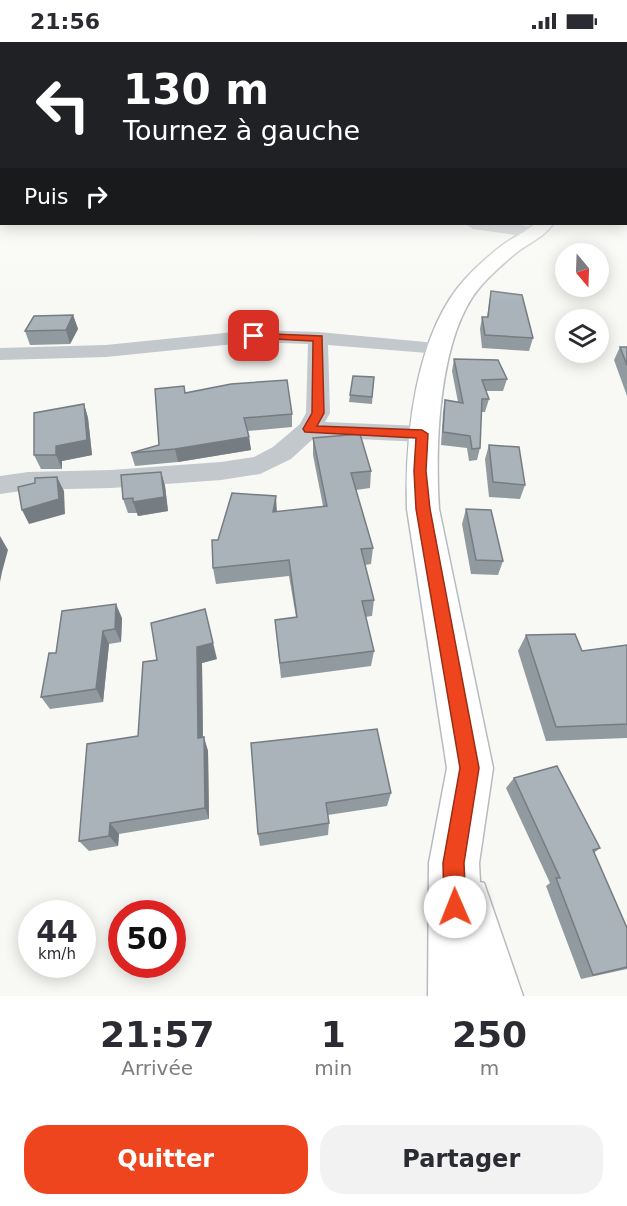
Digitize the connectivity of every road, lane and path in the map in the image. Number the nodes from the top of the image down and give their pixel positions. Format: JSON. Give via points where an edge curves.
{"nodes":[{"id":1,"x":490,"y":225,"type":"edge"},
{"id":2,"x":540,"y":228,"type":"edge"},
{"id":3,"x":318,"y":338,"type":"junction"},
{"id":4,"x":440,"y":348,"type":"junction"},
{"id":5,"x":0,"y":354,"type":"edge"},
{"id":6,"x":309,"y":429,"type":"junction"},
{"id":7,"x":422,"y":434,"type":"junction"},
{"id":8,"x":0,"y":485,"type":"edge"},
{"id":9,"x":454,"y":863,"type":"junction"},
{"id":10,"x":457,"y":996,"type":"edge"},
{"id":11,"x":494,"y":996,"type":"edge"}],
"edges":[{"from":1,"to":2,"type":"street"},
{"from":2,"to":4,"type":"main road","via":[[513,246],[462,296],[451,314]]},
{"from":3,"to":4,"type":"street"},
{"from":3,"to":5,"type":"street","via":[[254,336],[106,351]]},
{"from":3,"to":6,"type":"street","via":[[318,413]]},
{"from":4,"to":7,"type":"main road"},
{"from":6,"to":7,"type":"street"},
{"from":6,"to":8,"type":"street","via":[[282,453],[260,465]]},
{"from":7,"to":9,"type":"main road","via":[[423,509],[470,768]]},
{"from":9,"to":10,"type":"main road"},
{"from":9,"to":11,"type":"main road"}]}
